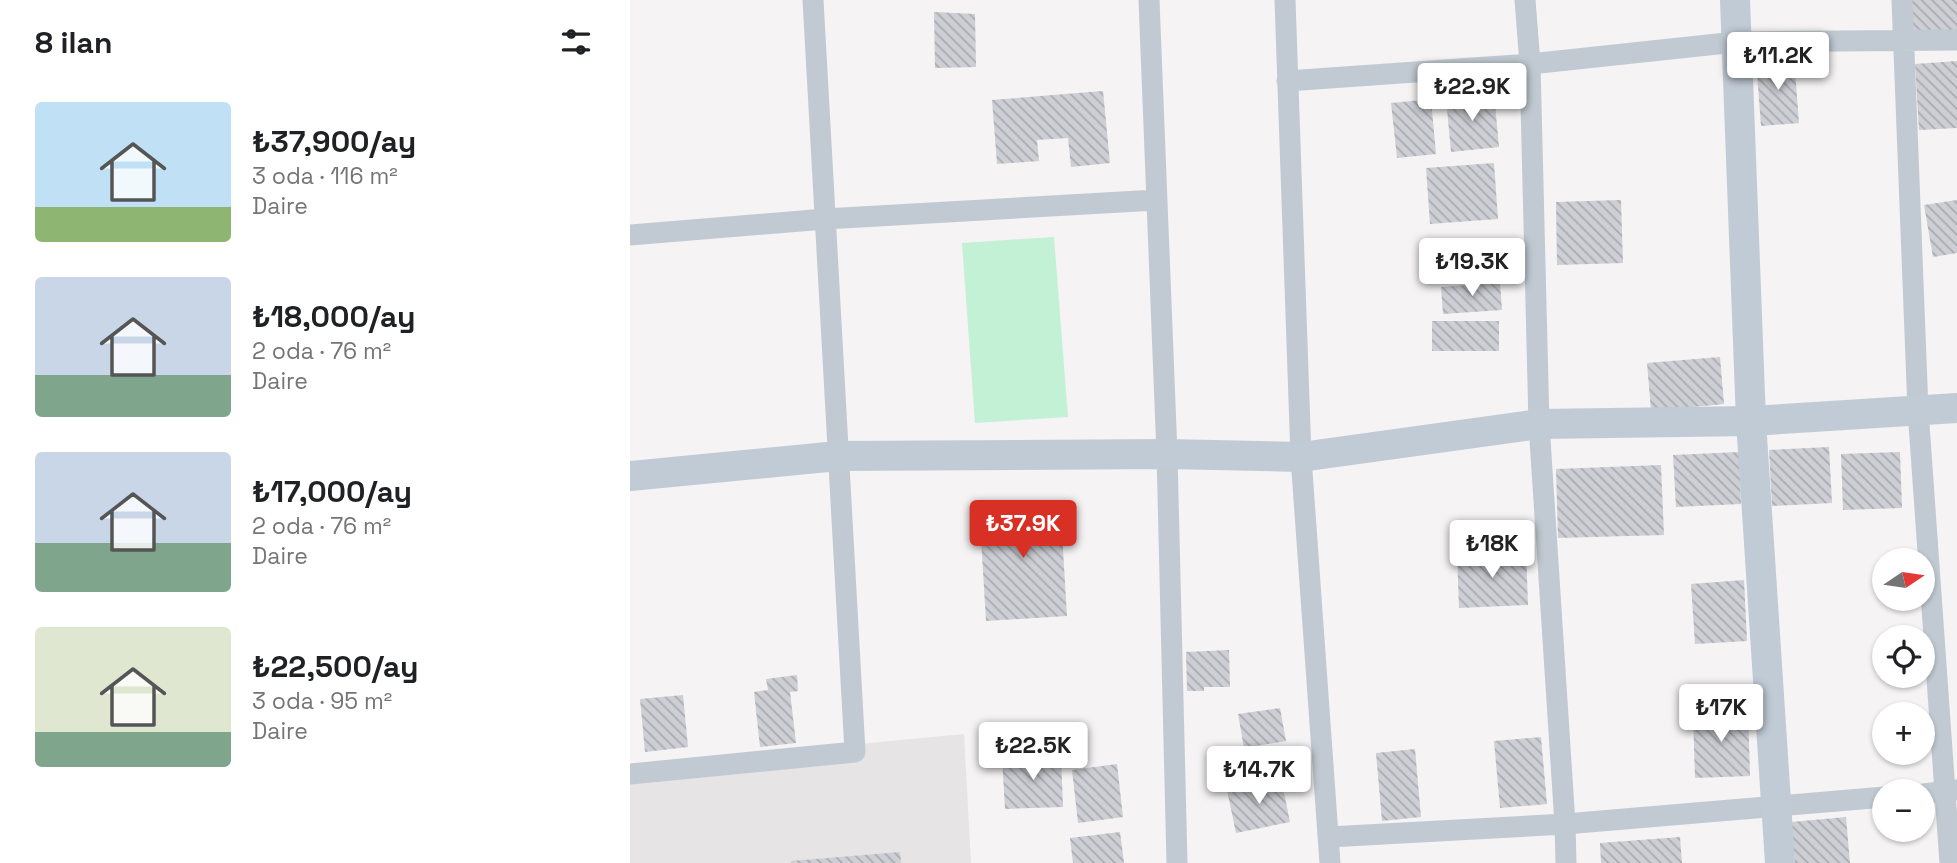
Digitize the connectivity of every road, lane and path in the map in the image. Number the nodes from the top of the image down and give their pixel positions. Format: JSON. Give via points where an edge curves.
{"nodes":[{"id":1,"x":813,"y":0,"type":"edge"},
{"id":2,"x":1149,"y":0,"type":"edge"},
{"id":3,"x":1285,"y":0,"type":"edge"},
{"id":4,"x":1525,"y":0,"type":"edge"},
{"id":5,"x":1735,"y":0,"type":"edge"},
{"id":6,"x":1902,"y":0,"type":"edge"},
{"id":7,"x":1957,"y":40,"type":"edge"},
{"id":8,"x":1905,"y":41,"type":"junction"},
{"id":9,"x":1737,"y":42,"type":"junction"},
{"id":10,"x":1530,"y":64,"type":"junction"},
{"id":11,"x":1287,"y":81,"type":"junction"},
{"id":12,"x":1156,"y":200,"type":"junction"},
{"id":13,"x":825,"y":219,"type":"junction"},
{"id":14,"x":630,"y":235,"type":"edge"},
{"id":15,"x":1957,"y":408,"type":"edge"},
{"id":16,"x":1918,"y":410,"type":"junction"},
{"id":17,"x":1751,"y":421,"type":"junction"},
{"id":18,"x":1539,"y":424,"type":"junction"},
{"id":19,"x":1167,"y":454,"type":"junction"},
{"id":20,"x":838,"y":456,"type":"junction"},
{"id":21,"x":1301,"y":457,"type":"junction"},
{"id":22,"x":630,"y":476,"type":"edge"},
{"id":23,"x":630,"y":774,"type":"edge"},
{"id":24,"x":1952,"y":791,"type":"edge"},
{"id":25,"x":1872,"y":798,"type":"edge"},
{"id":26,"x":1778,"y":807,"type":"junction"},
{"id":27,"x":1565,"y":824,"type":"junction"},
{"id":28,"x":1329,"y":837,"type":"junction"},
{"id":29,"x":1177,"y":863,"type":"edge"},
{"id":30,"x":1330,"y":863,"type":"edge"},
{"id":31,"x":1566,"y":863,"type":"edge"},
{"id":32,"x":1780,"y":863,"type":"edge"},
{"id":33,"x":1950,"y":863,"type":"edge"}],
"edges":[{"from":1,"to":13,"type":"street"},
{"from":2,"to":12,"type":"street"},
{"from":3,"to":11,"type":"street"},
{"from":4,"to":10,"type":"street"},
{"from":5,"to":9,"type":"street"},
{"from":6,"to":8,"type":"street"},
{"from":7,"to":8,"type":"street"},
{"from":8,"to":9,"type":"street"},
{"from":8,"to":16,"type":"street"},
{"from":9,"to":10,"type":"street"},
{"from":9,"to":17,"type":"street"},
{"from":10,"to":11,"type":"street"},
{"from":10,"to":18,"type":"street"},
{"from":11,"to":21,"type":"street"},
{"from":12,"to":13,"type":"street"},
{"from":12,"to":19,"type":"street"},
{"from":13,"to":14,"type":"street"},
{"from":13,"to":20,"type":"street"},
{"from":15,"to":16,"type":"street"},
{"from":16,"to":17,"type":"street"},
{"from":16,"to":24,"type":"street"},
{"from":17,"to":18,"type":"street"},
{"from":17,"to":26,"type":"street"},
{"from":18,"to":21,"type":"street"},
{"from":18,"to":27,"type":"street"},
{"from":19,"to":20,"type":"street"},
{"from":19,"to":21,"type":"street"},
{"from":19,"to":29,"type":"street"},
{"from":20,"to":22,"type":"street"},
{"from":20,"to":23,"type":"street","via":[[855,752]]},
{"from":21,"to":28,"type":"street"},
{"from":24,"to":33,"type":"street"},
{"from":25,"to":26,"type":"street"},
{"from":26,"to":27,"type":"street"},
{"from":26,"to":32,"type":"street"},
{"from":27,"to":28,"type":"street"},
{"from":27,"to":31,"type":"street"},
{"from":28,"to":30,"type":"street"}]}
